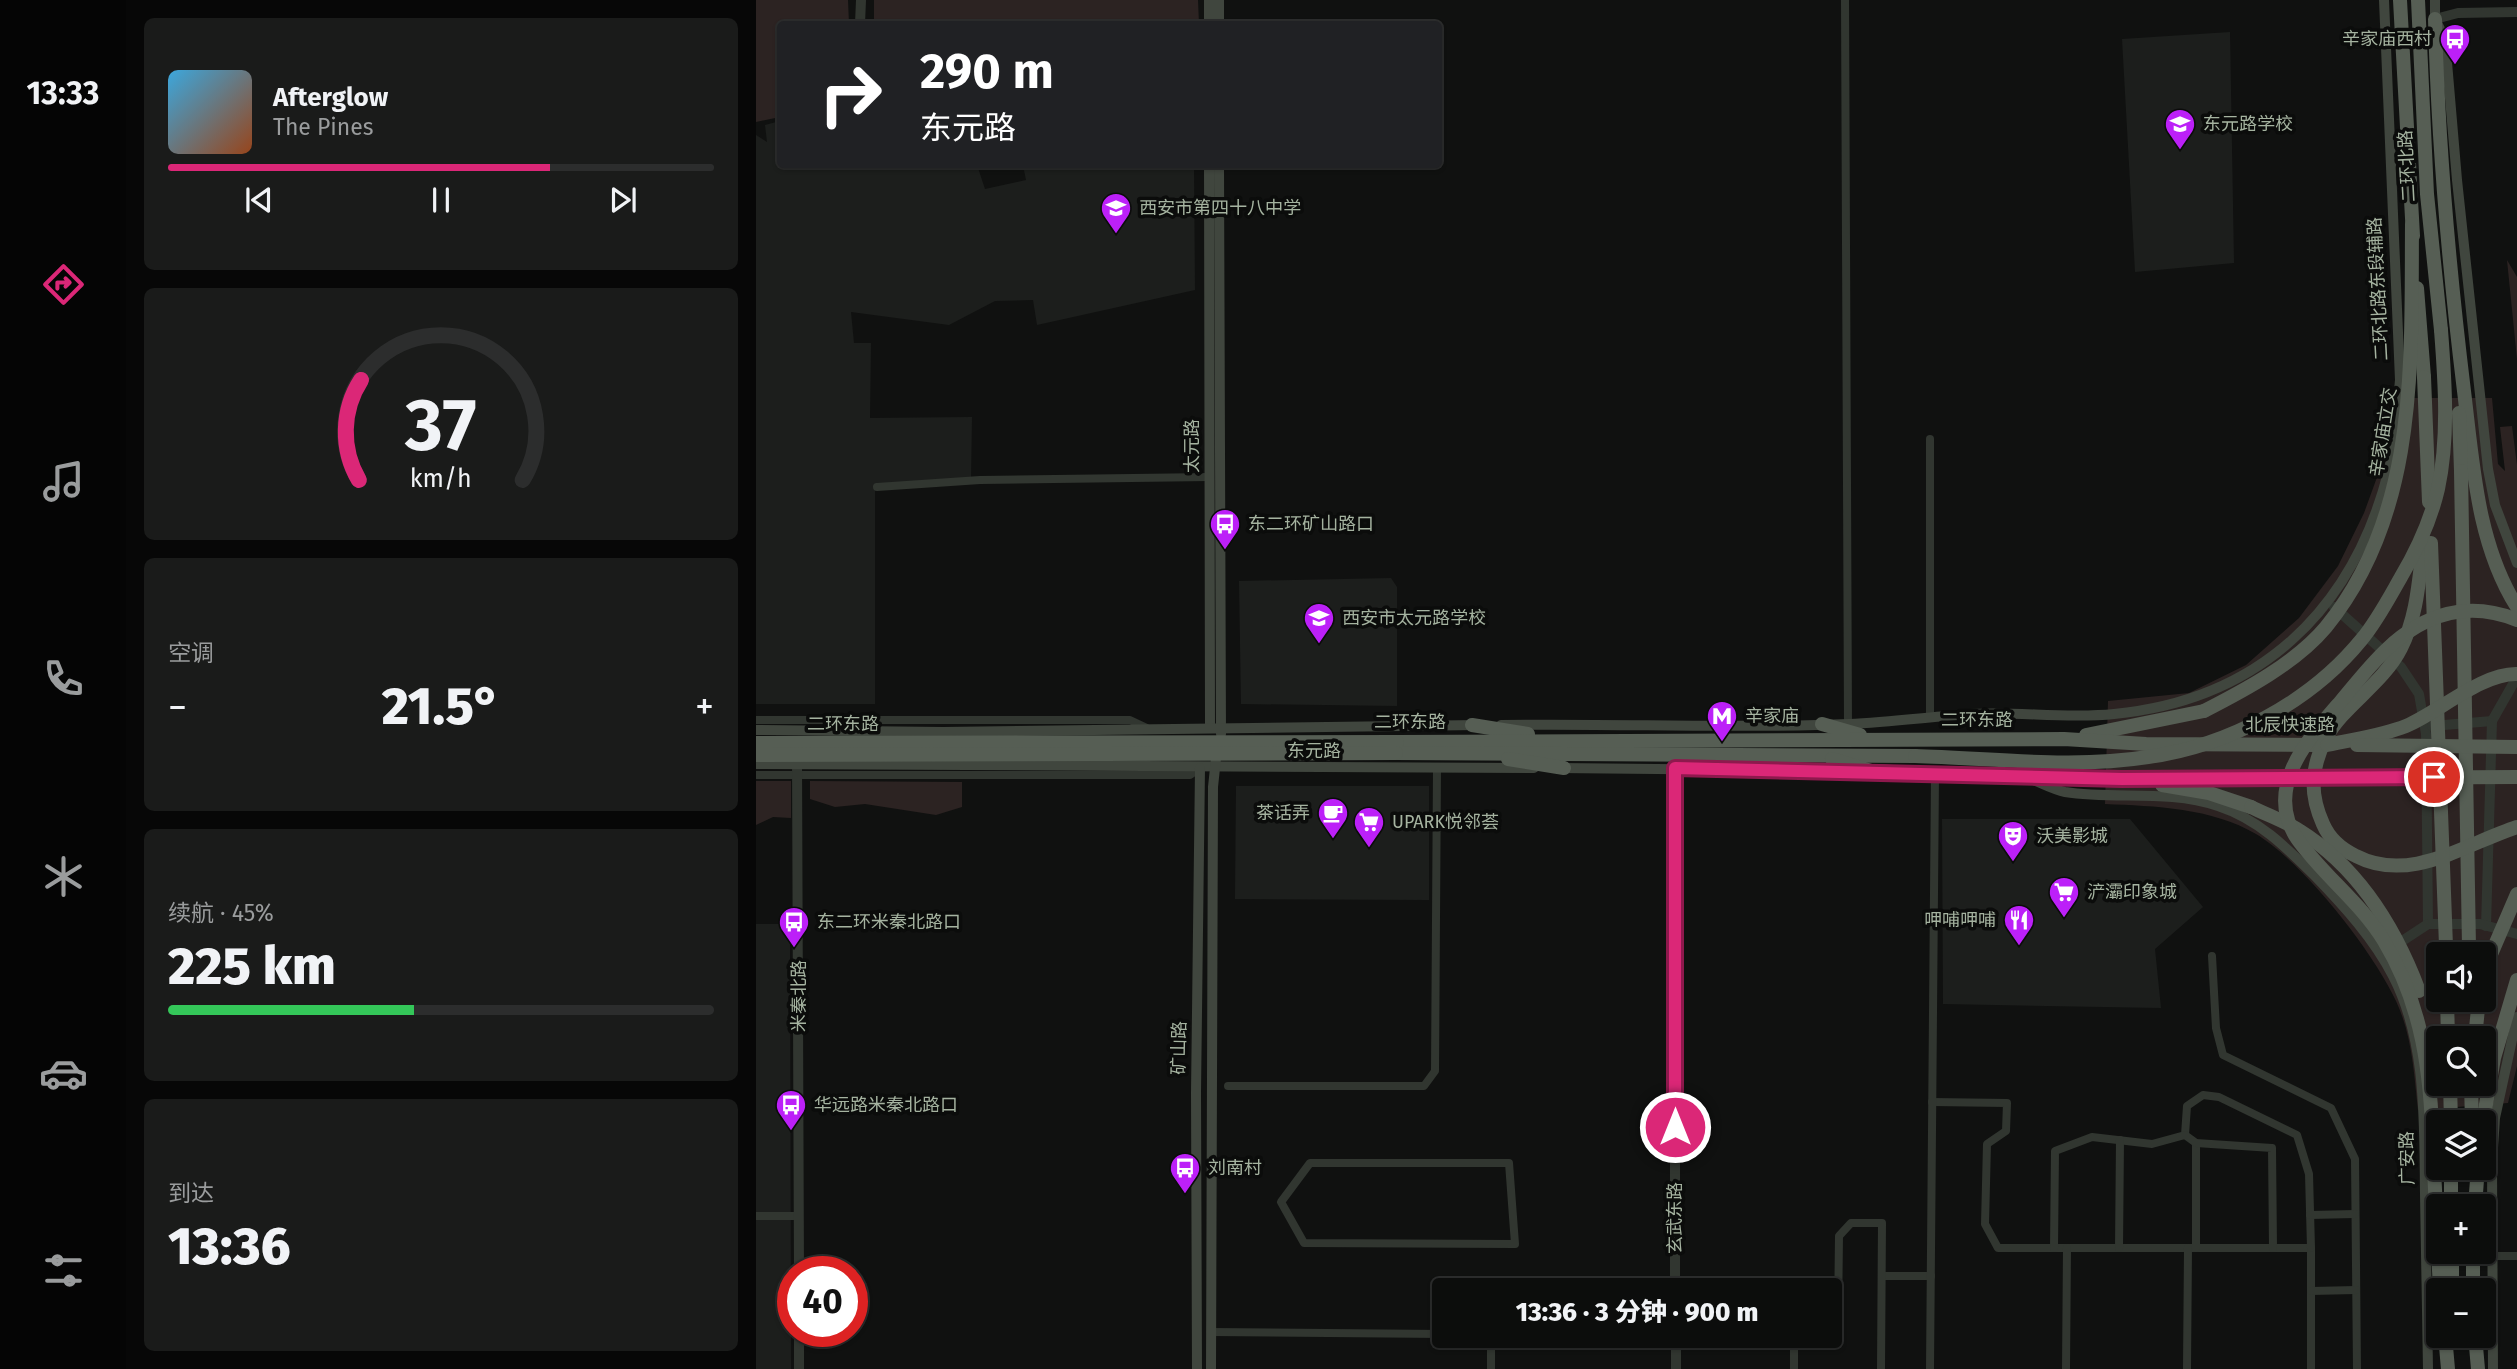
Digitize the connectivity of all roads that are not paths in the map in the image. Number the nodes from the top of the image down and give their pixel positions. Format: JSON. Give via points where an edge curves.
{"nodes":[{"id":1,"x":861,"y":0,"type":"edge"},
{"id":2,"x":1209,"y":0,"type":"edge"},
{"id":3,"x":1219,"y":0,"type":"edge"},
{"id":4,"x":1845,"y":0,"type":"edge"},
{"id":5,"x":2384,"y":0,"type":"edge"},
{"id":6,"x":2419,"y":0,"type":"edge"},
{"id":7,"x":2434,"y":0,"type":"edge"},
{"id":8,"x":2400,"y":1,"type":"edge"},
{"id":9,"x":2517,"y":12,"type":"edge"},
{"id":10,"x":2435,"y":19,"type":"junction"},
{"id":11,"x":860,"y":21,"type":"edge"},
{"id":12,"x":1209,"y":21,"type":"edge"},
{"id":13,"x":1219,"y":21,"type":"edge"},
{"id":14,"x":2438,"y":126,"type":"junction"},
{"id":15,"x":1209,"y":168,"type":"edge"},
{"id":16,"x":1219,"y":168,"type":"edge"},
{"id":17,"x":2412,"y":224,"type":"junction"},
{"id":18,"x":2455,"y":321,"type":"junction"},
{"id":19,"x":1930,"y":439,"type":"dead end"},
{"id":20,"x":1210,"y":477,"type":"junction"},
{"id":21,"x":877,"y":487,"type":"dead end"},
{"id":22,"x":2429,"y":500,"type":"junction"},
{"id":23,"x":2517,"y":563,"type":"edge"},
{"id":24,"x":2329,"y":603,"type":"junction"},
{"id":25,"x":2517,"y":607,"type":"edge"},
{"id":26,"x":2517,"y":620,"type":"edge"},
{"id":27,"x":2517,"y":676,"type":"edge"},
{"id":28,"x":1930,"y":717,"type":"junction"},
{"id":29,"x":756,"y":720,"type":"edge"},
{"id":30,"x":2492,"y":722,"type":"junction"},
{"id":31,"x":1822,"y":724,"type":"junction"},
{"id":32,"x":1848,"y":724,"type":"junction"},
{"id":33,"x":797,"y":725,"type":"junction"},
{"id":34,"x":1472,"y":725,"type":"junction"},
{"id":35,"x":2425,"y":727,"type":"junction"},
{"id":36,"x":1216,"y":728,"type":"junction"},
{"id":37,"x":756,"y":730,"type":"edge"},
{"id":38,"x":2064,"y":738,"type":"junction"},
{"id":39,"x":1874,"y":739,"type":"junction"},
{"id":40,"x":1567,"y":741,"type":"junction"},
{"id":41,"x":756,"y":743,"type":"edge"},
{"id":42,"x":2327,"y":745,"type":"junction"},
{"id":43,"x":1397,"y":747,"type":"junction"},
{"id":44,"x":2517,"y":747,"type":"edge"},
{"id":45,"x":1469,"y":753,"type":"junction"},
{"id":46,"x":1817,"y":754,"type":"junction"},
{"id":47,"x":756,"y":755,"type":"edge"},
{"id":48,"x":756,"y":764,"type":"edge"},
{"id":49,"x":1200,"y":768,"type":"junction"},
{"id":50,"x":1437,"y":768,"type":"junction"},
{"id":51,"x":1564,"y":768,"type":"junction"},
{"id":52,"x":1675,"y":768,"type":"junction"},
{"id":53,"x":798,"y":769,"type":"junction"},
{"id":54,"x":1213,"y":769,"type":"junction"},
{"id":55,"x":1871,"y":771,"type":"junction"},
{"id":56,"x":1935,"y":774,"type":"junction"},
{"id":57,"x":756,"y":775,"type":"edge"},
{"id":58,"x":2024,"y":776,"type":"junction"},
{"id":59,"x":2517,"y":777,"type":"edge"},
{"id":60,"x":2122,"y":779,"type":"junction"},
{"id":61,"x":2517,"y":827,"type":"edge"},
{"id":62,"x":2517,"y":894,"type":"edge"},
{"id":63,"x":2428,"y":924,"type":"junction"},
{"id":64,"x":2486,"y":926,"type":"junction"},
{"id":65,"x":2517,"y":934,"type":"edge"},
{"id":66,"x":2446,"y":942,"type":"edge"},
{"id":67,"x":2469,"y":942,"type":"edge"},
{"id":68,"x":2496,"y":943,"type":"edge"},
{"id":69,"x":2381,"y":955,"type":"junction"},
{"id":70,"x":2211,"y":956,"type":"dead end"},
{"id":71,"x":2517,"y":980,"type":"edge"},
{"id":72,"x":2517,"y":1017,"type":"edge"},
{"id":73,"x":2430,"y":1026,"type":"edge"},
{"id":74,"x":1228,"y":1086,"type":"dead end"},
{"id":75,"x":1932,"y":1102,"type":"junction"},
{"id":76,"x":2485,"y":1110,"type":"edge"},
{"id":77,"x":2185,"y":1135,"type":"junction"},
{"id":78,"x":2120,"y":1140,"type":"junction"},
{"id":79,"x":2196,"y":1143,"type":"junction"},
{"id":80,"x":1509,"y":1163,"type":"joint"},
{"id":81,"x":2493,"y":1194,"type":"edge"},
{"id":82,"x":2355,"y":1214,"type":"junction"},
{"id":83,"x":2310,"y":1215,"type":"junction"},
{"id":84,"x":756,"y":1216,"type":"edge"},
{"id":85,"x":799,"y":1216,"type":"junction"},
{"id":86,"x":2054,"y":1248,"type":"junction"},
{"id":87,"x":2067,"y":1248,"type":"junction"},
{"id":88,"x":2119,"y":1248,"type":"junction"},
{"id":89,"x":2192,"y":1248,"type":"junction"},
{"id":90,"x":2273,"y":1248,"type":"junction"},
{"id":91,"x":2311,"y":1248,"type":"junction"},
{"id":92,"x":799,"y":1256,"type":"edge"},
{"id":93,"x":2496,"y":1256,"type":"edge"},
{"id":94,"x":2517,"y":1256,"type":"edge"},
{"id":95,"x":2491,"y":1264,"type":"edge"},
{"id":96,"x":1882,"y":1276,"type":"junction"},
{"id":97,"x":1931,"y":1276,"type":"junction"},
{"id":98,"x":1675,"y":1278,"type":"edge"},
{"id":99,"x":1838,"y":1278,"type":"edge"},
{"id":100,"x":2438,"y":1278,"type":"edge"},
{"id":101,"x":2356,"y":1290,"type":"junction"},
{"id":102,"x":2311,"y":1291,"type":"junction"},
{"id":103,"x":1211,"y":1332,"type":"junction"},
{"id":104,"x":1432,"y":1334,"type":"edge"},
{"id":105,"x":799,"y":1347,"type":"edge"},
{"id":106,"x":1491,"y":1348,"type":"edge"},
{"id":107,"x":1675,"y":1348,"type":"edge"},
{"id":108,"x":1794,"y":1348,"type":"edge"},
{"id":109,"x":2443,"y":1348,"type":"edge"},
{"id":110,"x":2446,"y":1348,"type":"edge"},
{"id":111,"x":2452,"y":1348,"type":"edge"},
{"id":112,"x":2475,"y":1348,"type":"edge"},
{"id":113,"x":799,"y":1369,"type":"edge"},
{"id":114,"x":1197,"y":1369,"type":"edge"},
{"id":115,"x":1211,"y":1369,"type":"edge"},
{"id":116,"x":1491,"y":1369,"type":"edge"},
{"id":117,"x":1676,"y":1369,"type":"edge"},
{"id":118,"x":1794,"y":1369,"type":"edge"},
{"id":119,"x":1881,"y":1369,"type":"edge"},
{"id":120,"x":1930,"y":1369,"type":"edge"},
{"id":121,"x":2066,"y":1369,"type":"edge"},
{"id":122,"x":2187,"y":1369,"type":"edge"},
{"id":123,"x":2311,"y":1369,"type":"edge"},
{"id":124,"x":2357,"y":1369,"type":"edge"},
{"id":125,"x":2428,"y":1369,"type":"edge"},
{"id":126,"x":2442,"y":1369,"type":"edge"},
{"id":127,"x":2451,"y":1369,"type":"edge"},
{"id":128,"x":2476,"y":1369,"type":"edge"},
{"id":129,"x":2493,"y":1369,"type":"edge"}],
"edges":[{"from":1,"to":11,"type":"street"},
{"from":2,"to":12,"type":"main road"},
{"from":3,"to":13,"type":"main road"},
{"from":4,"to":32,"type":"street"},
{"from":5,"to":8,"type":"street"},
{"from":5,"to":24,"type":"main road","name":"二环北路东段辅路","via":[[2400,380],[2396,429],[2374,520]]},
{"from":6,"to":14,"type":"highway","name":"二环北路"},
{"from":6,"to":46,"type":"highway","name":"二环北路","bridge":true,"via":[[2427,194],[2441,330],[2443,445],[2437,491],[2419,541],[2362,639],[2327,675],[2274,713],[2211,741],[2148,757],[2084,761]]},
{"from":7,"to":10,"type":"main road"},
{"from":8,"to":17,"type":"highway","name":"二环北路"},
{"from":9,"to":10,"type":"street","via":[[2458,13]]},
{"from":10,"to":14,"type":"highway"},
{"from":10,"to":23,"type":"main road","via":[[2445,39],[2488,469],[2495,505]]},
{"from":14,"to":18,"type":"highway"},
{"from":15,"to":20,"type":"main road","name":"太元路"},
{"from":16,"to":36,"type":"main road","name":"太元路"},
{"from":17,"to":22,"type":"highway","name":"辛家庙立交","bridge":true},
{"from":17,"to":38,"type":"highway","name":"辛家庙立交","bridge":true,"via":[[2411,379],[2401,464],[2359,581],[2325,629],[2238,693],[2204,711]]},
{"from":18,"to":25,"type":"highway","via":[[2483,519]]},
{"from":18,"to":67,"type":"highway","bridge":true},
{"from":19,"to":28,"type":"street"},
{"from":20,"to":21,"type":"street","via":[[980,480]]},
{"from":20,"to":36,"type":"main road","name":"太元路"},
{"from":22,"to":61,"type":"highway","bridge":true,"via":[[2409,631],[2388,668],[2327,736],[2311,786],[2314,804],[2327,834],[2346,852],[2368,863],[2396,868],[2459,851]]},
{"from":22,"to":66,"type":"highway","name":"辛家庙立交","bridge":true},
{"from":24,"to":28,"type":"main road","name":"二环北路东段辅路","via":[[2297,639],[2250,672],[2208,692],[2113,714]]},
{"from":24,"to":35,"type":"street","via":[[2401,667],[2419,694]]},
{"from":26,"to":100,"type":"highway","bridge":true,"via":[[2466,610],[2414,626],[2377,658],[2316,730],[2300,750],[2286,785],[2287,811],[2296,837],[2369,920],[2409,990],[2426,1050],[2432,1093]]},
{"from":27,"to":30,"type":"street"},
{"from":27,"to":42,"type":"highway","bridge":true,"via":[[2505,673],[2406,726]]},
{"from":28,"to":32,"type":"main road","name":"东元路"},
{"from":29,"to":33,"type":"street"},
{"from":30,"to":35,"type":"street"},
{"from":30,"to":64,"type":"street"},
{"from":31,"to":32,"type":"main road","name":"东元路"},
{"from":31,"to":34,"type":"main road","name":"东元路"},
{"from":31,"to":39,"type":"highway"},
{"from":33,"to":36,"type":"main road","name":"东元路"},
{"from":33,"to":37,"type":"main road","name":"东元路"},
{"from":33,"to":53,"type":"street","name":"米秦北路"},
{"from":34,"to":36,"type":"main road","name":"东元路"},
{"from":34,"to":40,"type":"highway"},
{"from":35,"to":63,"type":"street"},
{"from":36,"to":49,"type":"street","name":"矿山路"},
{"from":36,"to":54,"type":"main road","name":"矿山路"},
{"from":38,"to":39,"type":"highway","name":"二环东路"},
{"from":38,"to":42,"type":"highway","name":"北辰快速路","via":[[2146,744]]},
{"from":39,"to":40,"type":"highway","name":"二环东路"},
{"from":40,"to":43,"type":"highway","name":"二环东路"},
{"from":41,"to":43,"type":"highway","name":"二环东路","bridge":true},
{"from":42,"to":44,"type":"highway","name":"北辰快速路","bridge":true},
{"from":43,"to":45,"type":"highway"},
{"from":43,"to":47,"type":"highway","name":"二环东路","bridge":true},
{"from":45,"to":46,"type":"highway"},
{"from":45,"to":51,"type":"highway"},
{"from":46,"to":55,"type":"highway"},
{"from":48,"to":53,"type":"main road","name":"东元路"},
{"from":49,"to":53,"type":"main road","name":"东元路"},
{"from":49,"to":54,"type":"main road","name":"东元路"},
{"from":49,"to":114,"type":"main road","name":"矿山路"},
{"from":50,"to":51,"type":"main road","name":"东元路"},
{"from":50,"to":54,"type":"main road","name":"东元路"},
{"from":50,"to":74,"type":"street","via":[[1435,1071],[1424,1086]]},
{"from":51,"to":52,"type":"main road","name":"东元路"},
{"from":52,"to":55,"type":"main road","name":"东元路"},
{"from":52,"to":98,"type":"street","name":"玄武东路"},
{"from":53,"to":57,"type":"street"},
{"from":53,"to":85,"type":"street","name":"米秦北路"},
{"from":54,"to":103,"type":"main road","name":"矿山路"},
{"from":55,"to":56,"type":"highway"},
{"from":56,"to":58,"type":"highway"},
{"from":56,"to":75,"type":"street"},
{"from":58,"to":60,"type":"highway"},
{"from":58,"to":69,"type":"main road","name":"广安路","via":[[2063,792],[2171,795],[2239,814],[2289,851],[2336,898]]},
{"from":59,"to":60,"type":"highway","bridge":true},
{"from":60,"to":73,"type":"highway","bridge":true,"via":[[2209,793],[2300,831],[2350,873],[2381,910],[2408,963]]},
{"from":62,"to":68,"type":"highway","bridge":true},
{"from":63,"to":64,"type":"street"},
{"from":63,"to":69,"type":"street"},
{"from":64,"to":65,"type":"street"},
{"from":69,"to":125,"type":"main road","name":"广安路","via":[[2409,1014],[2418,1059],[2424,1115]]},
{"from":70,"to":82,"type":"street","via":[[2216,1028],[2223,1055],[2331,1108],[2355,1159]]},
{"from":71,"to":76,"type":"highway","via":[[2494,1058]]},
{"from":72,"to":81,"type":"main road","via":[[2495,1118]]},
{"from":75,"to":86,"type":"street","via":[[2007,1103],[2006,1131],[1987,1144],[1985,1224],[1998,1248]]},
{"from":75,"to":97,"type":"street"},
{"from":77,"to":78,"type":"street","via":[[2152,1144]]},
{"from":77,"to":79,"type":"street"},
{"from":77,"to":83,"type":"street","via":[[2187,1106],[2203,1095],[2219,1097],[2297,1135],[2309,1174]]},
{"from":78,"to":86,"type":"street","via":[[2092,1138],[2054,1151]]},
{"from":78,"to":88,"type":"street"},
{"from":79,"to":89,"type":"street"},
{"from":79,"to":90,"type":"street","via":[[2272,1148]]},
{"from":80,"to":80,"type":"street","via":[[1310,1163],[1282,1202],[1304,1243],[1516,1244]]},
{"from":82,"to":83,"type":"street"},
{"from":82,"to":101,"type":"street"},
{"from":83,"to":91,"type":"street"},
{"from":84,"to":85,"type":"street"},
{"from":85,"to":92,"type":"street","name":"米秦北路"},
{"from":86,"to":87,"type":"street"},
{"from":87,"to":88,"type":"street"},
{"from":87,"to":121,"type":"street"},
{"from":88,"to":89,"type":"street"},
{"from":89,"to":90,"type":"street"},
{"from":89,"to":122,"type":"street"},
{"from":90,"to":91,"type":"street"},
{"from":91,"to":102,"type":"street"},
{"from":93,"to":94,"type":"street"},
{"from":95,"to":129,"type":"main road"},
{"from":96,"to":97,"type":"street"},
{"from":96,"to":99,"type":"street","via":[[1882,1223],[1851,1223],[1839,1236]]},
{"from":96,"to":119,"type":"street"},
{"from":97,"to":120,"type":"street"},
{"from":101,"to":102,"type":"street"},
{"from":101,"to":124,"type":"street"},
{"from":102,"to":123,"type":"street"},
{"from":103,"to":104,"type":"street"},
{"from":103,"to":115,"type":"main road","name":"矿山路"},
{"from":105,"to":113,"type":"street"},
{"from":106,"to":116,"type":"street"},
{"from":107,"to":117,"type":"street"},
{"from":108,"to":118,"type":"street"},
{"from":109,"to":126,"type":"main road"},
{"from":110,"to":127,"type":"highway"},
{"from":111,"to":127,"type":"highway"},
{"from":112,"to":128,"type":"highway"}]}
